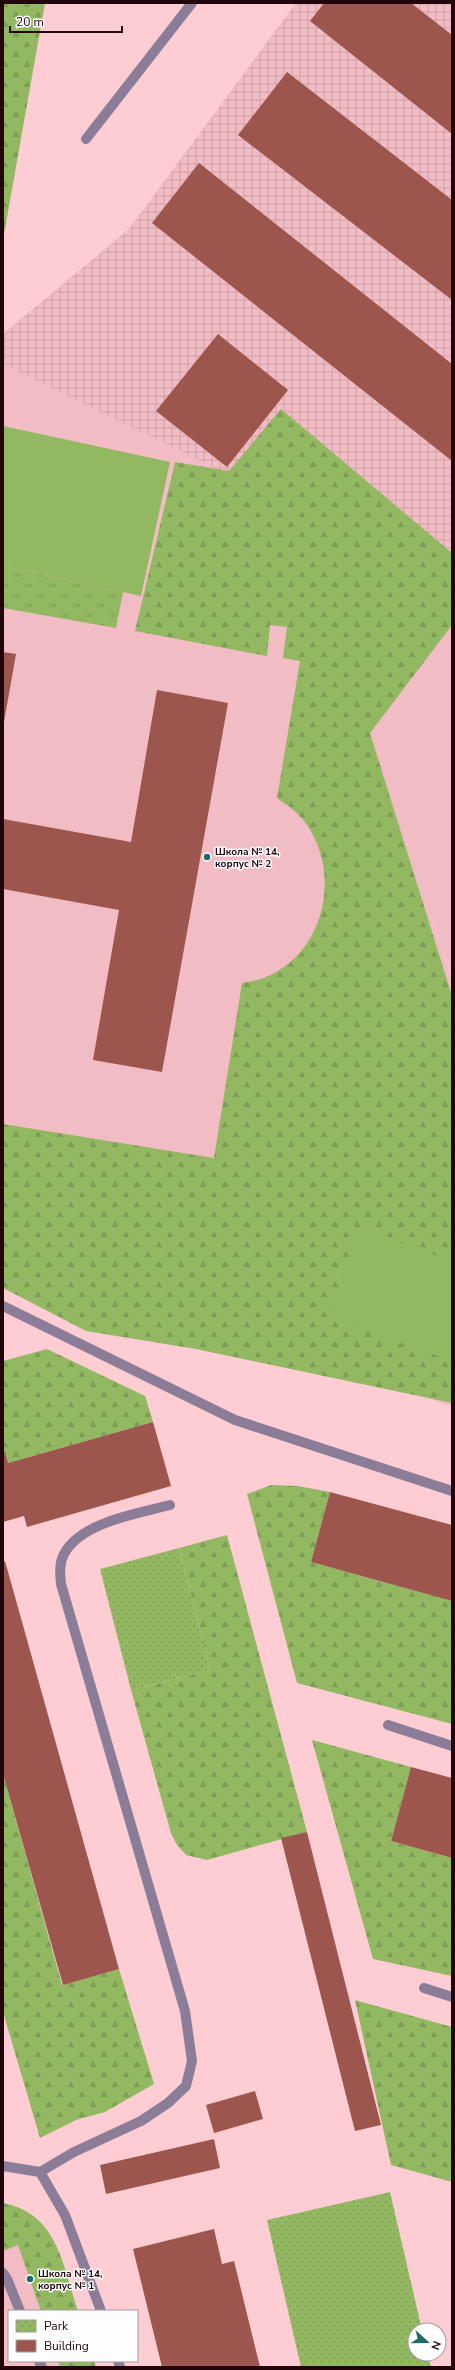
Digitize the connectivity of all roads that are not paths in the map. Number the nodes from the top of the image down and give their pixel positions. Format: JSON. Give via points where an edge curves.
{"nodes":[{"id":1,"x":192,"y":3,"type":"edge"},
{"id":2,"x":86,"y":139,"type":"dead end"},
{"id":3,"x":3,"y":1306,"type":"edge"},
{"id":4,"x":452,"y":1491,"type":"edge"},
{"id":5,"x":170,"y":1505,"type":"dead end"},
{"id":6,"x":388,"y":1726,"type":"dead end"},
{"id":7,"x":452,"y":1746,"type":"edge"},
{"id":8,"x":424,"y":1988,"type":"dead end"},
{"id":9,"x":452,"y":1997,"type":"edge"},
{"id":10,"x":3,"y":2166,"type":"edge"},
{"id":11,"x":40,"y":2172,"type":"junction"},
{"id":12,"x":3,"y":2273,"type":"edge"},
{"id":13,"x":20,"y":2310,"type":"edge"},
{"id":14,"x":101,"y":2310,"type":"edge"}],
"edges":[{"from":1,"to":2,"type":"lane"},
{"from":3,"to":4,"type":"lane","via":[[235,1420]]},
{"from":5,"to":11,"type":"lane","via":[[97,1526],[83,1533],[72,1542],[63,1555],[60,1569],[61,1584],[185,2011],[192,2061],[186,2086],[168,2103],[141,2121],[74,2152]]},
{"from":6,"to":7,"type":"lane"},
{"from":8,"to":9,"type":"lane"},
{"from":10,"to":11,"type":"lane"},
{"from":11,"to":14,"type":"lane","via":[[65,2215]]},
{"from":12,"to":13,"type":"lane","via":[[8,2279]]}]}
